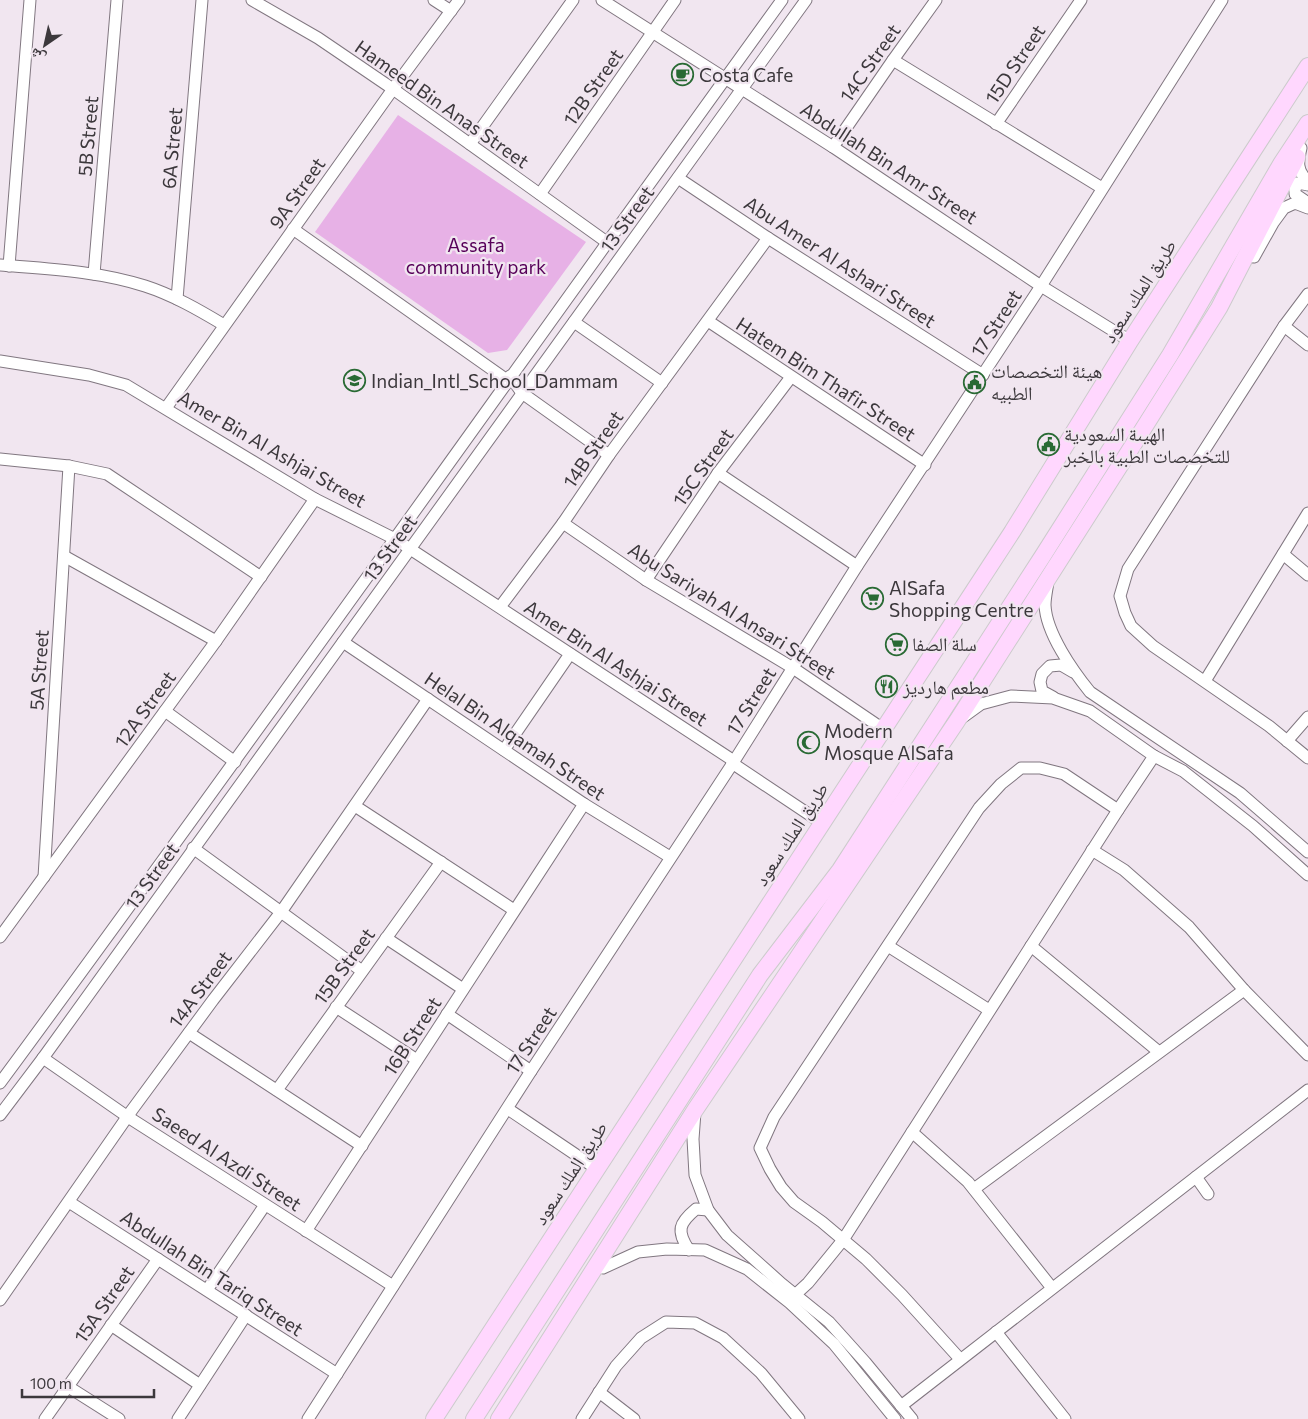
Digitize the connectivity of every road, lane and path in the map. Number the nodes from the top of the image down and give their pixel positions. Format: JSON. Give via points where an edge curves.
{"nodes":[{"id":1,"x":30,"y":0,"type":"edge"},
{"id":2,"x":117,"y":0,"type":"edge"},
{"id":3,"x":202,"y":0,"type":"edge"},
{"id":4,"x":252,"y":0,"type":"edge"},
{"id":5,"x":434,"y":0,"type":"edge"},
{"id":6,"x":459,"y":0,"type":"edge"},
{"id":7,"x":573,"y":0,"type":"edge"},
{"id":8,"x":602,"y":0,"type":"edge"},
{"id":9,"x":675,"y":0,"type":"edge"},
{"id":10,"x":782,"y":0,"type":"edge"},
{"id":11,"x":806,"y":0,"type":"edge"},
{"id":12,"x":936,"y":0,"type":"edge"},
{"id":13,"x":1081,"y":0,"type":"edge"},
{"id":14,"x":1222,"y":0,"type":"edge"},
{"id":15,"x":451,"y":11,"type":"junction"},
{"id":16,"x":653,"y":32,"type":"junction"},
{"id":17,"x":892,"y":60,"type":"junction"},
{"id":18,"x":1308,"y":66,"type":"edge"},
{"id":19,"x":726,"y":78,"type":"junction"},
{"id":20,"x":393,"y":89,"type":"junction"},
{"id":21,"x":742,"y":89,"type":"junction"},
{"id":22,"x":1308,"y":123,"type":"edge"},
{"id":23,"x":996,"y":124,"type":"junction"},
{"id":24,"x":1305,"y":143,"type":"edge"},
{"id":25,"x":470,"y":144,"type":"junction"},
{"id":26,"x":834,"y":147,"type":"junction"},
{"id":27,"x":678,"y":178,"type":"junction"},
{"id":28,"x":1308,"y":181,"type":"edge"},
{"id":29,"x":1308,"y":185,"type":"edge"},
{"id":30,"x":1102,"y":188,"type":"junction"},
{"id":31,"x":540,"y":194,"type":"junction"},
{"id":32,"x":1308,"y":203,"type":"edge"},
{"id":33,"x":1308,"y":208,"type":"edge"},
{"id":34,"x":293,"y":229,"type":"junction"},
{"id":35,"x":768,"y":238,"type":"junction"},
{"id":36,"x":608,"y":243,"type":"junction"},
{"id":37,"x":4,"y":266,"type":"edge"},
{"id":38,"x":94,"y":274,"type":"junction"},
{"id":39,"x":1041,"y":286,"type":"junction"},
{"id":40,"x":1308,"y":294,"type":"edge"},
{"id":41,"x":177,"y":299,"type":"junction"},
{"id":42,"x":1219,"y":308,"type":"junction"},
{"id":43,"x":708,"y":321,"type":"junction"},
{"id":44,"x":574,"y":322,"type":"junction"},
{"id":45,"x":224,"y":325,"type":"junction"},
{"id":46,"x":1284,"y":326,"type":"junction"},
{"id":47,"x":1130,"y":340,"type":"junction"},
{"id":48,"x":1308,"y":345,"type":"edge"},
{"id":49,"x":0,"y":361,"type":"edge"},
{"id":50,"x":983,"y":376,"type":"junction"},
{"id":51,"x":791,"y":377,"type":"junction"},
{"id":52,"x":509,"y":378,"type":"junction"},
{"id":53,"x":662,"y":383,"type":"junction"},
{"id":54,"x":522,"y":393,"type":"junction"},
{"id":55,"x":166,"y":408,"type":"junction"},
{"id":56,"x":609,"y":455,"type":"junction"},
{"id":57,"x":0,"y":458,"type":"edge"},
{"id":58,"x":924,"y":465,"type":"junction"},
{"id":59,"x":69,"y":466,"type":"junction"},
{"id":60,"x":718,"y":473,"type":"junction"},
{"id":61,"x":315,"y":500,"type":"junction"},
{"id":62,"x":1308,"y":513,"type":"edge"},
{"id":63,"x":563,"y":523,"type":"junction"},
{"id":64,"x":395,"y":539,"type":"junction"},
{"id":65,"x":411,"y":548,"type":"junction"},
{"id":66,"x":1283,"y":554,"type":"junction"},
{"id":67,"x":64,"y":556,"type":"junction"},
{"id":68,"x":857,"y":566,"type":"junction"},
{"id":69,"x":1308,"y":575,"type":"edge"},
{"id":70,"x":1049,"y":576,"type":"junction"},
{"id":71,"x":261,"y":577,"type":"junction"},
{"id":72,"x":646,"y":580,"type":"junction"},
{"id":73,"x":500,"y":608,"type":"junction"},
{"id":74,"x":216,"y":641,"type":"junction"},
{"id":75,"x":343,"y":642,"type":"junction"},
{"id":76,"x":570,"y":654,"type":"junction"},
{"id":77,"x":793,"y":668,"type":"junction"},
{"id":78,"x":1074,"y":673,"type":"junction"},
{"id":79,"x":1205,"y":682,"type":"junction"},
{"id":80,"x":1053,"y":698,"type":"junction"},
{"id":81,"x":428,"y":699,"type":"junction"},
{"id":82,"x":164,"y":712,"type":"junction"},
{"id":83,"x":1308,"y":717,"type":"edge"},
{"id":84,"x":957,"y":721,"type":"junction"},
{"id":85,"x":883,"y":729,"type":"junction"},
{"id":86,"x":1287,"y":741,"type":"junction"},
{"id":87,"x":504,"y":750,"type":"junction"},
{"id":88,"x":1154,"y":756,"type":"junction"},
{"id":89,"x":1308,"y":758,"type":"edge"},
{"id":90,"x":235,"y":762,"type":"junction"},
{"id":91,"x":733,"y":762,"type":"junction"},
{"id":92,"x":584,"y":804,"type":"junction"},
{"id":93,"x":355,"y":806,"type":"junction"},
{"id":94,"x":1118,"y":810,"type":"junction"},
{"id":95,"x":822,"y":823,"type":"junction"},
{"id":96,"x":193,"y":848,"type":"junction"},
{"id":97,"x":1092,"y":850,"type":"junction"},
{"id":98,"x":1308,"y":852,"type":"edge"},
{"id":99,"x":670,"y":857,"type":"junction"},
{"id":100,"x":441,"y":862,"type":"junction"},
{"id":101,"x":1308,"y":875,"type":"edge"},
{"id":102,"x":44,"y":877,"type":"junction"},
{"id":103,"x":514,"y":910,"type":"junction"},
{"id":104,"x":281,"y":912,"type":"junction"},
{"id":105,"x":0,"y":937,"type":"edge"},
{"id":106,"x":386,"y":938,"type":"junction"},
{"id":107,"x":888,"y":946,"type":"junction"},
{"id":108,"x":1031,"y":946,"type":"junction"},
{"id":109,"x":362,"y":971,"type":"junction"},
{"id":110,"x":463,"y":989,"type":"junction"},
{"id":111,"x":1244,"y":990,"type":"junction"},
{"id":112,"x":336,"y":1007,"type":"junction"},
{"id":113,"x":990,"y":1010,"type":"junction"},
{"id":114,"x":447,"y":1014,"type":"junction"},
{"id":115,"x":189,"y":1033,"type":"junction"},
{"id":116,"x":1159,"y":1052,"type":"junction"},
{"id":117,"x":1308,"y":1055,"type":"edge"},
{"id":118,"x":43,"y":1058,"type":"junction"},
{"id":119,"x":417,"y":1060,"type":"junction"},
{"id":120,"x":531,"y":1071,"type":"junction"},
{"id":121,"x":0,"y":1083,"type":"edge"},
{"id":122,"x":277,"y":1090,"type":"junction"},
{"id":123,"x":1308,"y":1090,"type":"edge"},
{"id":124,"x":508,"y":1109,"type":"junction"},
{"id":125,"x":695,"y":1110,"type":"junction"},
{"id":126,"x":0,"y":1115,"type":"edge"},
{"id":127,"x":128,"y":1116,"type":"junction"},
{"id":128,"x":912,"y":1132,"type":"junction"},
{"id":129,"x":362,"y":1146,"type":"junction"},
{"id":130,"x":597,"y":1169,"type":"junction"},
{"id":131,"x":1196,"y":1177,"type":"junction"},
{"id":132,"x":974,"y":1189,"type":"junction"},
{"id":133,"x":1208,"y":1194,"type":"dead end"},
{"id":134,"x":69,"y":1202,"type":"junction"},
{"id":135,"x":265,"y":1205,"type":"junction"},
{"id":136,"x":708,"y":1210,"type":"junction"},
{"id":137,"x":306,"y":1231,"type":"junction"},
{"id":138,"x":843,"y":1240,"type":"junction"},
{"id":139,"x":689,"y":1250,"type":"junction"},
{"id":140,"x":158,"y":1259,"type":"junction"},
{"id":141,"x":603,"y":1268,"type":"dead end"},
{"id":142,"x":393,"y":1286,"type":"junction"},
{"id":143,"x":1052,"y":1288,"type":"junction"},
{"id":144,"x":208,"y":1290,"type":"junction"},
{"id":145,"x":796,"y":1294,"type":"junction"},
{"id":146,"x":0,"y":1300,"type":"edge"},
{"id":147,"x":246,"y":1314,"type":"junction"},
{"id":148,"x":111,"y":1324,"type":"junction"},
{"id":149,"x":996,"y":1332,"type":"junction"},
{"id":150,"x":960,"y":1359,"type":"junction"},
{"id":151,"x":337,"y":1374,"type":"junction"},
{"id":152,"x":200,"y":1385,"type":"junction"},
{"id":153,"x":67,"y":1386,"type":"junction"},
{"id":154,"x":599,"y":1392,"type":"junction"},
{"id":155,"x":901,"y":1406,"type":"junction"},
{"id":156,"x":45,"y":1419,"type":"edge"},
{"id":157,"x":119,"y":1419,"type":"edge"},
{"id":158,"x":178,"y":1419,"type":"edge"},
{"id":159,"x":308,"y":1419,"type":"edge"},
{"id":160,"x":434,"y":1419,"type":"edge"},
{"id":161,"x":474,"y":1419,"type":"edge"},
{"id":162,"x":499,"y":1419,"type":"edge"},
{"id":163,"x":582,"y":1419,"type":"edge"},
{"id":164,"x":634,"y":1419,"type":"edge"},
{"id":165,"x":799,"y":1419,"type":"edge"},
{"id":166,"x":896,"y":1419,"type":"edge"},
{"id":167,"x":912,"y":1419,"type":"edge"},
{"id":168,"x":1065,"y":1419,"type":"edge"}],
"edges":[{"from":1,"to":37,"type":"street"},
{"from":2,"to":38,"type":"street","name":"5B Street"},
{"from":3,"to":41,"type":"street","name":"6A Street"},
{"from":4,"to":20,"type":"street","name":"Hameed Bin Anas Street","via":[[318,38]]},
{"from":5,"to":15,"type":"street"},
{"from":6,"to":15,"type":"street","name":"9A Street"},
{"from":7,"to":25,"type":"street"},
{"from":8,"to":16,"type":"street","name":"Abdullah Bin Amr Street"},
{"from":9,"to":16,"type":"street","name":"12B Street"},
{"from":10,"to":19,"type":"street","name":"13 Street"},
{"from":11,"to":21,"type":"street","name":"13 Street"},
{"from":12,"to":17,"type":"street","name":"14C Street"},
{"from":13,"to":23,"type":"street","name":"15D Street"},
{"from":14,"to":30,"type":"street","name":"17 Street"},
{"from":15,"to":20,"type":"street","name":"9A Street"},
{"from":16,"to":19,"type":"street","name":"Abdullah Bin Amr Street"},
{"from":16,"to":31,"type":"street","name":"12B Street"},
{"from":17,"to":23,"type":"street"},
{"from":17,"to":26,"type":"street","name":"14C Street"},
{"from":18,"to":47,"type":"main road","name":"طريق الملك سعود"},
{"from":19,"to":21,"type":"street","name":"Abdullah Bin Amr Street"},
{"from":19,"to":36,"type":"street","name":"13 Street"},
{"from":20,"to":25,"type":"street","name":"Hameed Bin Anas Street"},
{"from":20,"to":34,"type":"street","name":"9A Street"},
{"from":21,"to":26,"type":"street","name":"Abdullah Bin Amr Street"},
{"from":21,"to":27,"type":"street","name":"13 Street"},
{"from":22,"to":161,"type":"main road","via":[[1170,355],[1044,554],[840,870],[760,975]]},
{"from":23,"to":30,"type":"street"},
{"from":24,"to":28,"type":"street","via":[[1298,162]]},
{"from":24,"to":42,"type":"main road"},
{"from":25,"to":31,"type":"street","name":"Hameed Bin Anas Street"},
{"from":26,"to":39,"type":"street","name":"Abdullah Bin Amr Street"},
{"from":27,"to":35,"type":"street","name":"Abu Amer Al Ashari Street"},
{"from":27,"to":44,"type":"street","name":"13 Street"},
{"from":29,"to":32,"type":"street","via":[[1298,183],[1295,189],[1295,194]]},
{"from":30,"to":39,"type":"street","name":"17 Street"},
{"from":31,"to":36,"type":"street","name":"Hameed Bin Anas Street"},
{"from":33,"to":42,"type":"street","via":[[1295,203],[1284,208]]},
{"from":34,"to":45,"type":"street","name":"9A Street"},
{"from":34,"to":52,"type":"street"},
{"from":35,"to":43,"type":"street","name":"14B Street"},
{"from":35,"to":50,"type":"street","name":"Abu Amer Al Ashari Street"},
{"from":36,"to":52,"type":"street","name":"13 Street"},
{"from":37,"to":38,"type":"street"},
{"from":38,"to":41,"type":"street","via":[[146,286]]},
{"from":39,"to":47,"type":"street","name":"Abdullah Bin Amr Street"},
{"from":39,"to":50,"type":"street","name":"17 Street"},
{"from":40,"to":46,"type":"street"},
{"from":41,"to":45,"type":"street"},
{"from":42,"to":70,"type":"main road"},
{"from":43,"to":51,"type":"street","name":"Hatem Bim Thafir Street"},
{"from":43,"to":53,"type":"street","name":"14B Street"},
{"from":44,"to":53,"type":"street"},
{"from":44,"to":54,"type":"street","name":"13 Street"},
{"from":45,"to":55,"type":"street","name":"9A Street"},
{"from":46,"to":48,"type":"street"},
{"from":46,"to":79,"type":"street","via":[[1128,569],[1120,596],[1131,626],[1153,646]]},
{"from":47,"to":85,"type":"main road","name":"طريق الملك سعود","via":[[1012,532]]},
{"from":49,"to":55,"type":"street","name":"Amer Bin Al Ashjai Street","via":[[89,375],[126,385]]},
{"from":50,"to":58,"type":"street","name":"17 Street"},
{"from":51,"to":58,"type":"street","name":"Hatem Bim Thafir Street"},
{"from":51,"to":60,"type":"street","name":"15C Street"},
{"from":52,"to":54,"type":"street"},
{"from":52,"to":64,"type":"street","name":"13 Street"},
{"from":53,"to":56,"type":"street","name":"14B Street"},
{"from":54,"to":56,"type":"street"},
{"from":54,"to":65,"type":"street","name":"13 Street"},
{"from":55,"to":61,"type":"street","name":"Amer Bin Al Ashjai Street"},
{"from":56,"to":63,"type":"street","name":"14B Street"},
{"from":57,"to":59,"type":"street"},
{"from":58,"to":68,"type":"street","name":"17 Street"},
{"from":59,"to":67,"type":"street","name":"5A Street"},
{"from":59,"to":71,"type":"street","via":[[107,474]]},
{"from":60,"to":68,"type":"street"},
{"from":60,"to":72,"type":"street","name":"15C Street"},
{"from":61,"to":64,"type":"street","name":"Amer Bin Al Ashjai Street"},
{"from":61,"to":71,"type":"street","name":"12A Street"},
{"from":62,"to":66,"type":"street"},
{"from":63,"to":72,"type":"street","name":"Abu Sariyah Al Ansari Street"},
{"from":63,"to":73,"type":"street","name":"14B Street"},
{"from":64,"to":65,"type":"street","name":"Amer Bin Al Ashjai Street"},
{"from":64,"to":90,"type":"street","name":"13 Street"},
{"from":65,"to":73,"type":"street","name":"Amer Bin Al Ashjai Street"},
{"from":65,"to":75,"type":"street","name":"13 Street"},
{"from":66,"to":69,"type":"street"},
{"from":66,"to":79,"type":"street"},
{"from":67,"to":74,"type":"street"},
{"from":67,"to":102,"type":"street","name":"5A Street"},
{"from":68,"to":77,"type":"street","name":"17 Street"},
{"from":70,"to":78,"type":"street","via":[[1045,606],[1053,635]]},
{"from":70,"to":84,"type":"main road"},
{"from":71,"to":74,"type":"street","name":"12A Street"},
{"from":72,"to":77,"type":"street","name":"Abu Sariyah Al Ansari Street"},
{"from":73,"to":76,"type":"street","name":"Amer Bin Al Ashjai Street"},
{"from":74,"to":82,"type":"street","name":"12A Street"},
{"from":75,"to":81,"type":"street","name":"Helal Bin Alqamah Street"},
{"from":75,"to":96,"type":"street","name":"13 Street"},
{"from":76,"to":87,"type":"street"},
{"from":76,"to":91,"type":"street","name":"Amer Bin Al Ashjai Street"},
{"from":77,"to":85,"type":"street","name":"Abu Sariyah Al Ansari Street"},
{"from":77,"to":91,"type":"street","name":"17 Street"},
{"from":78,"to":80,"type":"street","via":[[1061,665],[1050,666],[1042,674],[1042,691]]},
{"from":78,"to":98,"type":"street","via":[[1090,692],[1240,793]]},
{"from":79,"to":86,"type":"street"},
{"from":80,"to":84,"type":"street","via":[[1011,696],[981,704]]},
{"from":80,"to":88,"type":"street","via":[[1090,710]]},
{"from":81,"to":87,"type":"street","name":"Helal Bin Alqamah Street"},
{"from":81,"to":93,"type":"street","name":"14A Street"},
{"from":82,"to":90,"type":"street"},
{"from":82,"to":102,"type":"street","name":"12A Street"},
{"from":83,"to":86,"type":"street"},
{"from":84,"to":125,"type":"main road"},
{"from":85,"to":95,"type":"main road","name":"طريق الملك سعود"},
{"from":86,"to":89,"type":"street"},
{"from":87,"to":92,"type":"street","name":"Helal Bin Alqamah Street"},
{"from":88,"to":94,"type":"street"},
{"from":88,"to":101,"type":"street","via":[[1183,771]]},
{"from":90,"to":121,"type":"street","name":"13 Street"},
{"from":91,"to":95,"type":"street","name":"Amer Bin Al Ashjai Street"},
{"from":91,"to":99,"type":"street","name":"17 Street"},
{"from":92,"to":99,"type":"street","name":"Helal Bin Alqamah Street"},
{"from":92,"to":103,"type":"street","name":"16B Street"},
{"from":93,"to":100,"type":"street"},
{"from":93,"to":104,"type":"street","name":"14A Street"},
{"from":94,"to":97,"type":"street"},
{"from":94,"to":107,"type":"street","via":[[1064,774],[1040,768],[1021,768],[979,808]]},
{"from":95,"to":130,"type":"main road","name":"طريق الملك سعود"},
{"from":96,"to":104,"type":"street"},
{"from":96,"to":118,"type":"street","name":"13 Street"},
{"from":97,"to":108,"type":"street"},
{"from":97,"to":111,"type":"street","via":[[1124,870],[1182,921]]},
{"from":99,"to":120,"type":"street","name":"17 Street"},
{"from":100,"to":103,"type":"street"},
{"from":100,"to":106,"type":"street","name":"15B Street"},
{"from":102,"to":105,"type":"street","name":"12A Street"},
{"from":103,"to":110,"type":"street","name":"16B Street"},
{"from":104,"to":109,"type":"street"},
{"from":104,"to":115,"type":"street","name":"14A Street"},
{"from":106,"to":109,"type":"street","name":"15B Street"},
{"from":106,"to":110,"type":"street"},
{"from":107,"to":113,"type":"street"},
{"from":107,"to":138,"type":"street","via":[[774,1117],[760,1148],[781,1188]]},
{"from":108,"to":113,"type":"street"},
{"from":108,"to":116,"type":"street"},
{"from":109,"to":112,"type":"street","name":"15B Street"},
{"from":110,"to":114,"type":"street","name":"16B Street"},
{"from":111,"to":116,"type":"street"},
{"from":111,"to":117,"type":"street"},
{"from":112,"to":119,"type":"street"},
{"from":112,"to":122,"type":"street","name":"15B Street"},
{"from":113,"to":128,"type":"street"},
{"from":114,"to":119,"type":"street","name":"16B Street"},
{"from":114,"to":120,"type":"street"},
{"from":115,"to":122,"type":"street"},
{"from":115,"to":127,"type":"street","name":"14A Street"},
{"from":116,"to":132,"type":"street"},
{"from":118,"to":126,"type":"street","name":"13 Street"},
{"from":118,"to":127,"type":"street","name":"Saeed Al Azdi Street"},
{"from":119,"to":129,"type":"street","name":"16B Street"},
{"from":120,"to":124,"type":"street","name":"17 Street"},
{"from":122,"to":129,"type":"street"},
{"from":123,"to":131,"type":"street"},
{"from":124,"to":130,"type":"street"},
{"from":124,"to":142,"type":"street","name":"17 Street"},
{"from":125,"to":136,"type":"street","via":[[695,1175]]},
{"from":125,"to":162,"type":"main road"},
{"from":127,"to":134,"type":"street","name":"14A Street"},
{"from":127,"to":135,"type":"street","name":"Saeed Al Azdi Street"},
{"from":128,"to":132,"type":"street"},
{"from":128,"to":138,"type":"street"},
{"from":129,"to":137,"type":"street","name":"16B Street"},
{"from":130,"to":160,"type":"main road","name":"طريق الملك سعود"},
{"from":131,"to":133,"type":"street"},
{"from":131,"to":143,"type":"street"},
{"from":132,"to":143,"type":"street"},
{"from":134,"to":140,"type":"street","name":"Abdullah Bin Tariq Street"},
{"from":134,"to":146,"type":"street","name":"14A Street"},
{"from":135,"to":137,"type":"street","name":"Saeed Al Azdi Street"},
{"from":135,"to":144,"type":"street"},
{"from":136,"to":139,"type":"street","via":[[696,1209],[680,1227],[680,1235]]},
{"from":136,"to":145,"type":"street","via":[[727,1235]]},
{"from":137,"to":142,"type":"street","name":"Saeed Al Azdi Street"},
{"from":138,"to":145,"type":"street"},
{"from":138,"to":150,"type":"street","via":[[902,1295]]},
{"from":139,"to":141,"type":"street","via":[[638,1252]]},
{"from":139,"to":166,"type":"street","via":[[705,1250],[747,1269],[783,1298],[834,1344]]},
{"from":140,"to":144,"type":"street","name":"Abdullah Bin Tariq Street"},
{"from":140,"to":148,"type":"street","name":"15A Street"},
{"from":142,"to":151,"type":"street","name":"17 Street"},
{"from":143,"to":149,"type":"street"},
{"from":144,"to":147,"type":"street","name":"Abdullah Bin Tariq Street"},
{"from":145,"to":155,"type":"street","via":[[829,1322]]},
{"from":147,"to":151,"type":"street","name":"Abdullah Bin Tariq Street"},
{"from":147,"to":152,"type":"street"},
{"from":148,"to":152,"type":"street"},
{"from":148,"to":153,"type":"street","name":"15A Street"},
{"from":149,"to":150,"type":"street"},
{"from":149,"to":168,"type":"street"},
{"from":150,"to":155,"type":"street"},
{"from":151,"to":159,"type":"street","name":"17 Street"},
{"from":152,"to":158,"type":"street"},
{"from":153,"to":156,"type":"street","name":"15A Street"},
{"from":153,"to":157,"type":"street"},
{"from":154,"to":163,"type":"street"},
{"from":154,"to":164,"type":"street"},
{"from":154,"to":165,"type":"street","via":[[616,1366],[641,1338],[666,1322],[695,1323],[723,1338],[761,1373]]},
{"from":155,"to":167,"type":"street"}]}
